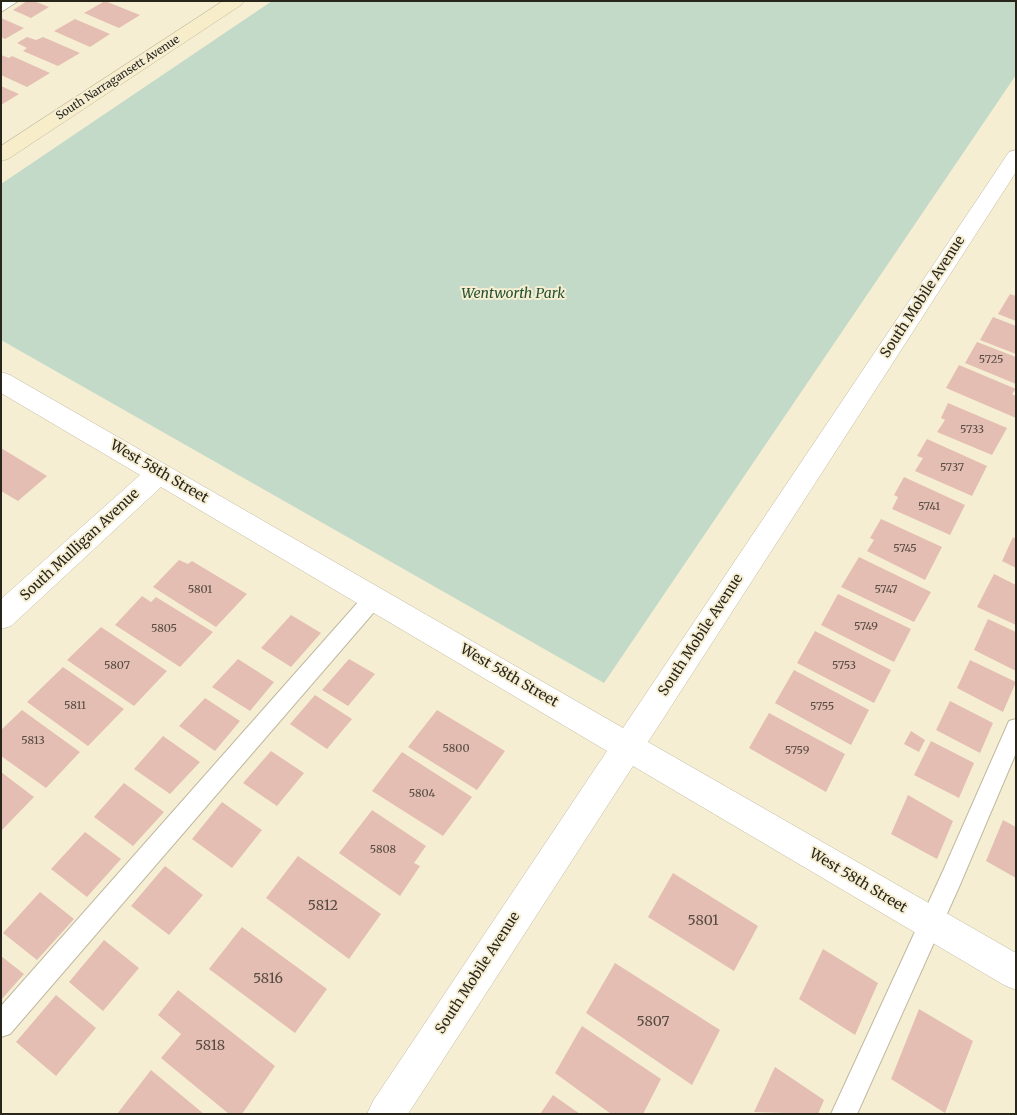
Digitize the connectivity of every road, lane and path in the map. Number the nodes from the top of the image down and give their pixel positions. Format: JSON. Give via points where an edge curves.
{"nodes":[{"id":1,"x":12,"y":1,"type":"edge"},
{"id":2,"x":235,"y":1,"type":"edge"},
{"id":3,"x":1,"y":8,"type":"edge"},
{"id":4,"x":1,"y":155,"type":"edge"},
{"id":5,"x":1016,"y":156,"type":"edge"},
{"id":6,"x":1,"y":380,"type":"edge"},
{"id":7,"x":159,"y":472,"type":"junction"},
{"id":8,"x":374,"y":598,"type":"junction"},
{"id":9,"x":1,"y":618,"type":"edge"},
{"id":10,"x":1016,"y":728,"type":"edge"},
{"id":11,"x":628,"y":746,"type":"junction"},
{"id":12,"x":930,"y":923,"type":"junction"},
{"id":13,"x":1016,"y":973,"type":"edge"},
{"id":14,"x":1,"y":1025,"type":"edge"},
{"id":15,"x":386,"y":1114,"type":"edge"},
{"id":16,"x":844,"y":1114,"type":"edge"}],
"edges":[{"from":1,"to":3,"type":"lane"},
{"from":2,"to":4,"type":"street","name":"South Narragansett Avenue"},
{"from":5,"to":11,"type":"street","name":"South Mobile Avenue"},
{"from":6,"to":7,"type":"street","name":"West 58th Street"},
{"from":7,"to":8,"type":"street","name":"West 58th Street"},
{"from":7,"to":9,"type":"street","name":"South Mulligan Avenue"},
{"from":8,"to":11,"type":"street","name":"West 58th Street"},
{"from":8,"to":14,"type":"lane"},
{"from":10,"to":12,"type":"lane"},
{"from":11,"to":12,"type":"street","name":"West 58th Street"},
{"from":11,"to":15,"type":"street","name":"South Mobile Avenue"},
{"from":12,"to":13,"type":"street","name":"West 58th Street"},
{"from":12,"to":16,"type":"lane"}]}
